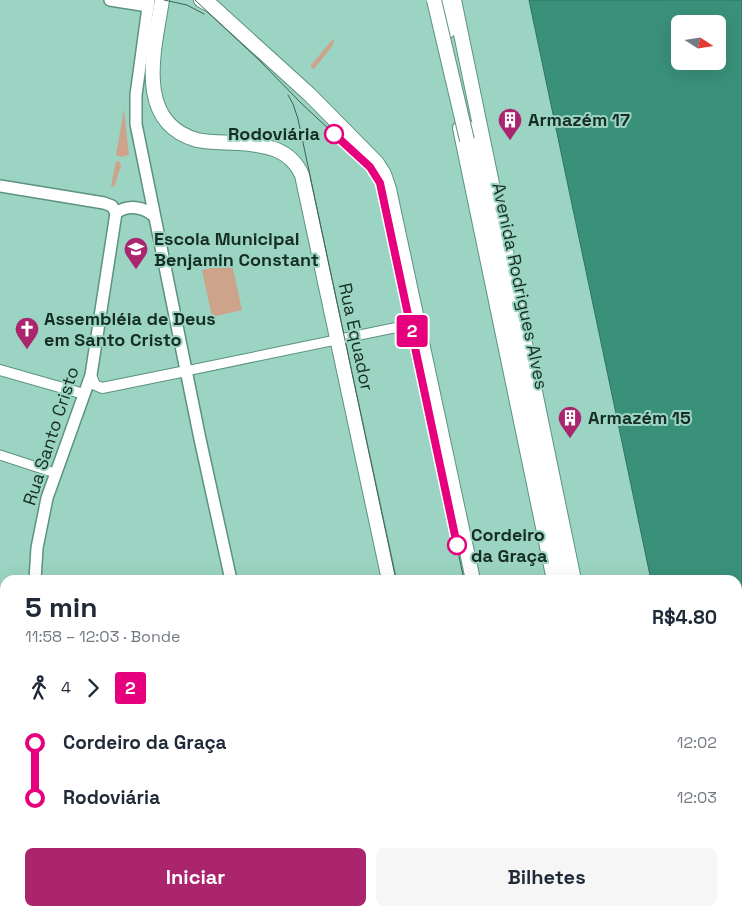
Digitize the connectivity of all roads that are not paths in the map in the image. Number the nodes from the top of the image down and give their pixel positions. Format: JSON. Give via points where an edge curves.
{"nodes":[{"id":1,"x":110,"y":0,"type":"edge"},
{"id":2,"x":162,"y":0,"type":"edge"},
{"id":3,"x":434,"y":0,"type":"edge"},
{"id":4,"x":441,"y":0,"type":"edge"},
{"id":5,"x":454,"y":0,"type":"edge"},
{"id":6,"x":206,"y":2,"type":"edge"},
{"id":7,"x":149,"y":3,"type":"edge"},
{"id":8,"x":0,"y":186,"type":"edge"},
{"id":9,"x":483,"y":195,"type":"junction"},
{"id":10,"x":116,"y":213,"type":"junction"},
{"id":11,"x":154,"y":216,"type":"junction"},
{"id":12,"x":418,"y":323,"type":"junction"},
{"id":13,"x":338,"y":340,"type":"junction"},
{"id":14,"x":0,"y":370,"type":"edge"},
{"id":15,"x":186,"y":371,"type":"junction"},
{"id":16,"x":90,"y":375,"type":"junction"},
{"id":17,"x":84,"y":394,"type":"junction"},
{"id":18,"x":0,"y":455,"type":"edge"},
{"id":19,"x":55,"y":474,"type":"junction"},
{"id":20,"x":35,"y":575,"type":"edge"},
{"id":21,"x":230,"y":575,"type":"edge"},
{"id":22,"x":388,"y":575,"type":"edge"},
{"id":23,"x":472,"y":575,"type":"edge"},
{"id":24,"x":553,"y":575,"type":"edge"},
{"id":25,"x":561,"y":575,"type":"edge"},
{"id":26,"x":573,"y":575,"type":"edge"}],
"edges":[{"from":1,"to":7,"type":"main road"},
{"from":2,"to":13,"type":"main road","name":"Rua Equador","via":[[152,76],[153,94],[160,112],[174,128],[194,139],[258,144],[291,158],[304,179]]},
{"from":3,"to":9,"type":"main road","bridge":true},
{"from":3,"to":24,"type":"main road","name":"Avenida Rodrigues Alves"},
{"from":4,"to":9,"type":"main road","name":"Avenida Rodrigues Alves"},
{"from":5,"to":26,"type":"main road","name":"Avenida Rodrigues Alves"},
{"from":6,"to":12,"type":"main road","via":[[310,95],[377,163],[389,189]]},
{"from":7,"to":11,"type":"main road","via":[[136,112]]},
{"from":8,"to":10,"type":"main road","via":[[104,203],[112,206]]},
{"from":9,"to":25,"type":"main road","name":"Avenida Rodrigues Alves"},
{"from":10,"to":11,"type":"main road","via":[[137,208]]},
{"from":10,"to":16,"type":"main road","name":"Rua Santo Cristo"},
{"from":11,"to":15,"type":"main road"},
{"from":12,"to":13,"type":"street"},
{"from":12,"to":23,"type":"main road"},
{"from":13,"to":15,"type":"street"},
{"from":13,"to":22,"type":"main road","name":"Rua Equador"},
{"from":14,"to":17,"type":"street"},
{"from":15,"to":16,"type":"street","via":[[102,388],[95,385]]},
{"from":15,"to":21,"type":"main road"},
{"from":16,"to":17,"type":"main road","name":"Rua Santo Cristo"},
{"from":17,"to":19,"type":"main road","name":"Rua Santo Cristo"},
{"from":18,"to":19,"type":"street"},
{"from":19,"to":20,"type":"main road","name":"Rua Santo Cristo","via":[[42,520]]}]}
